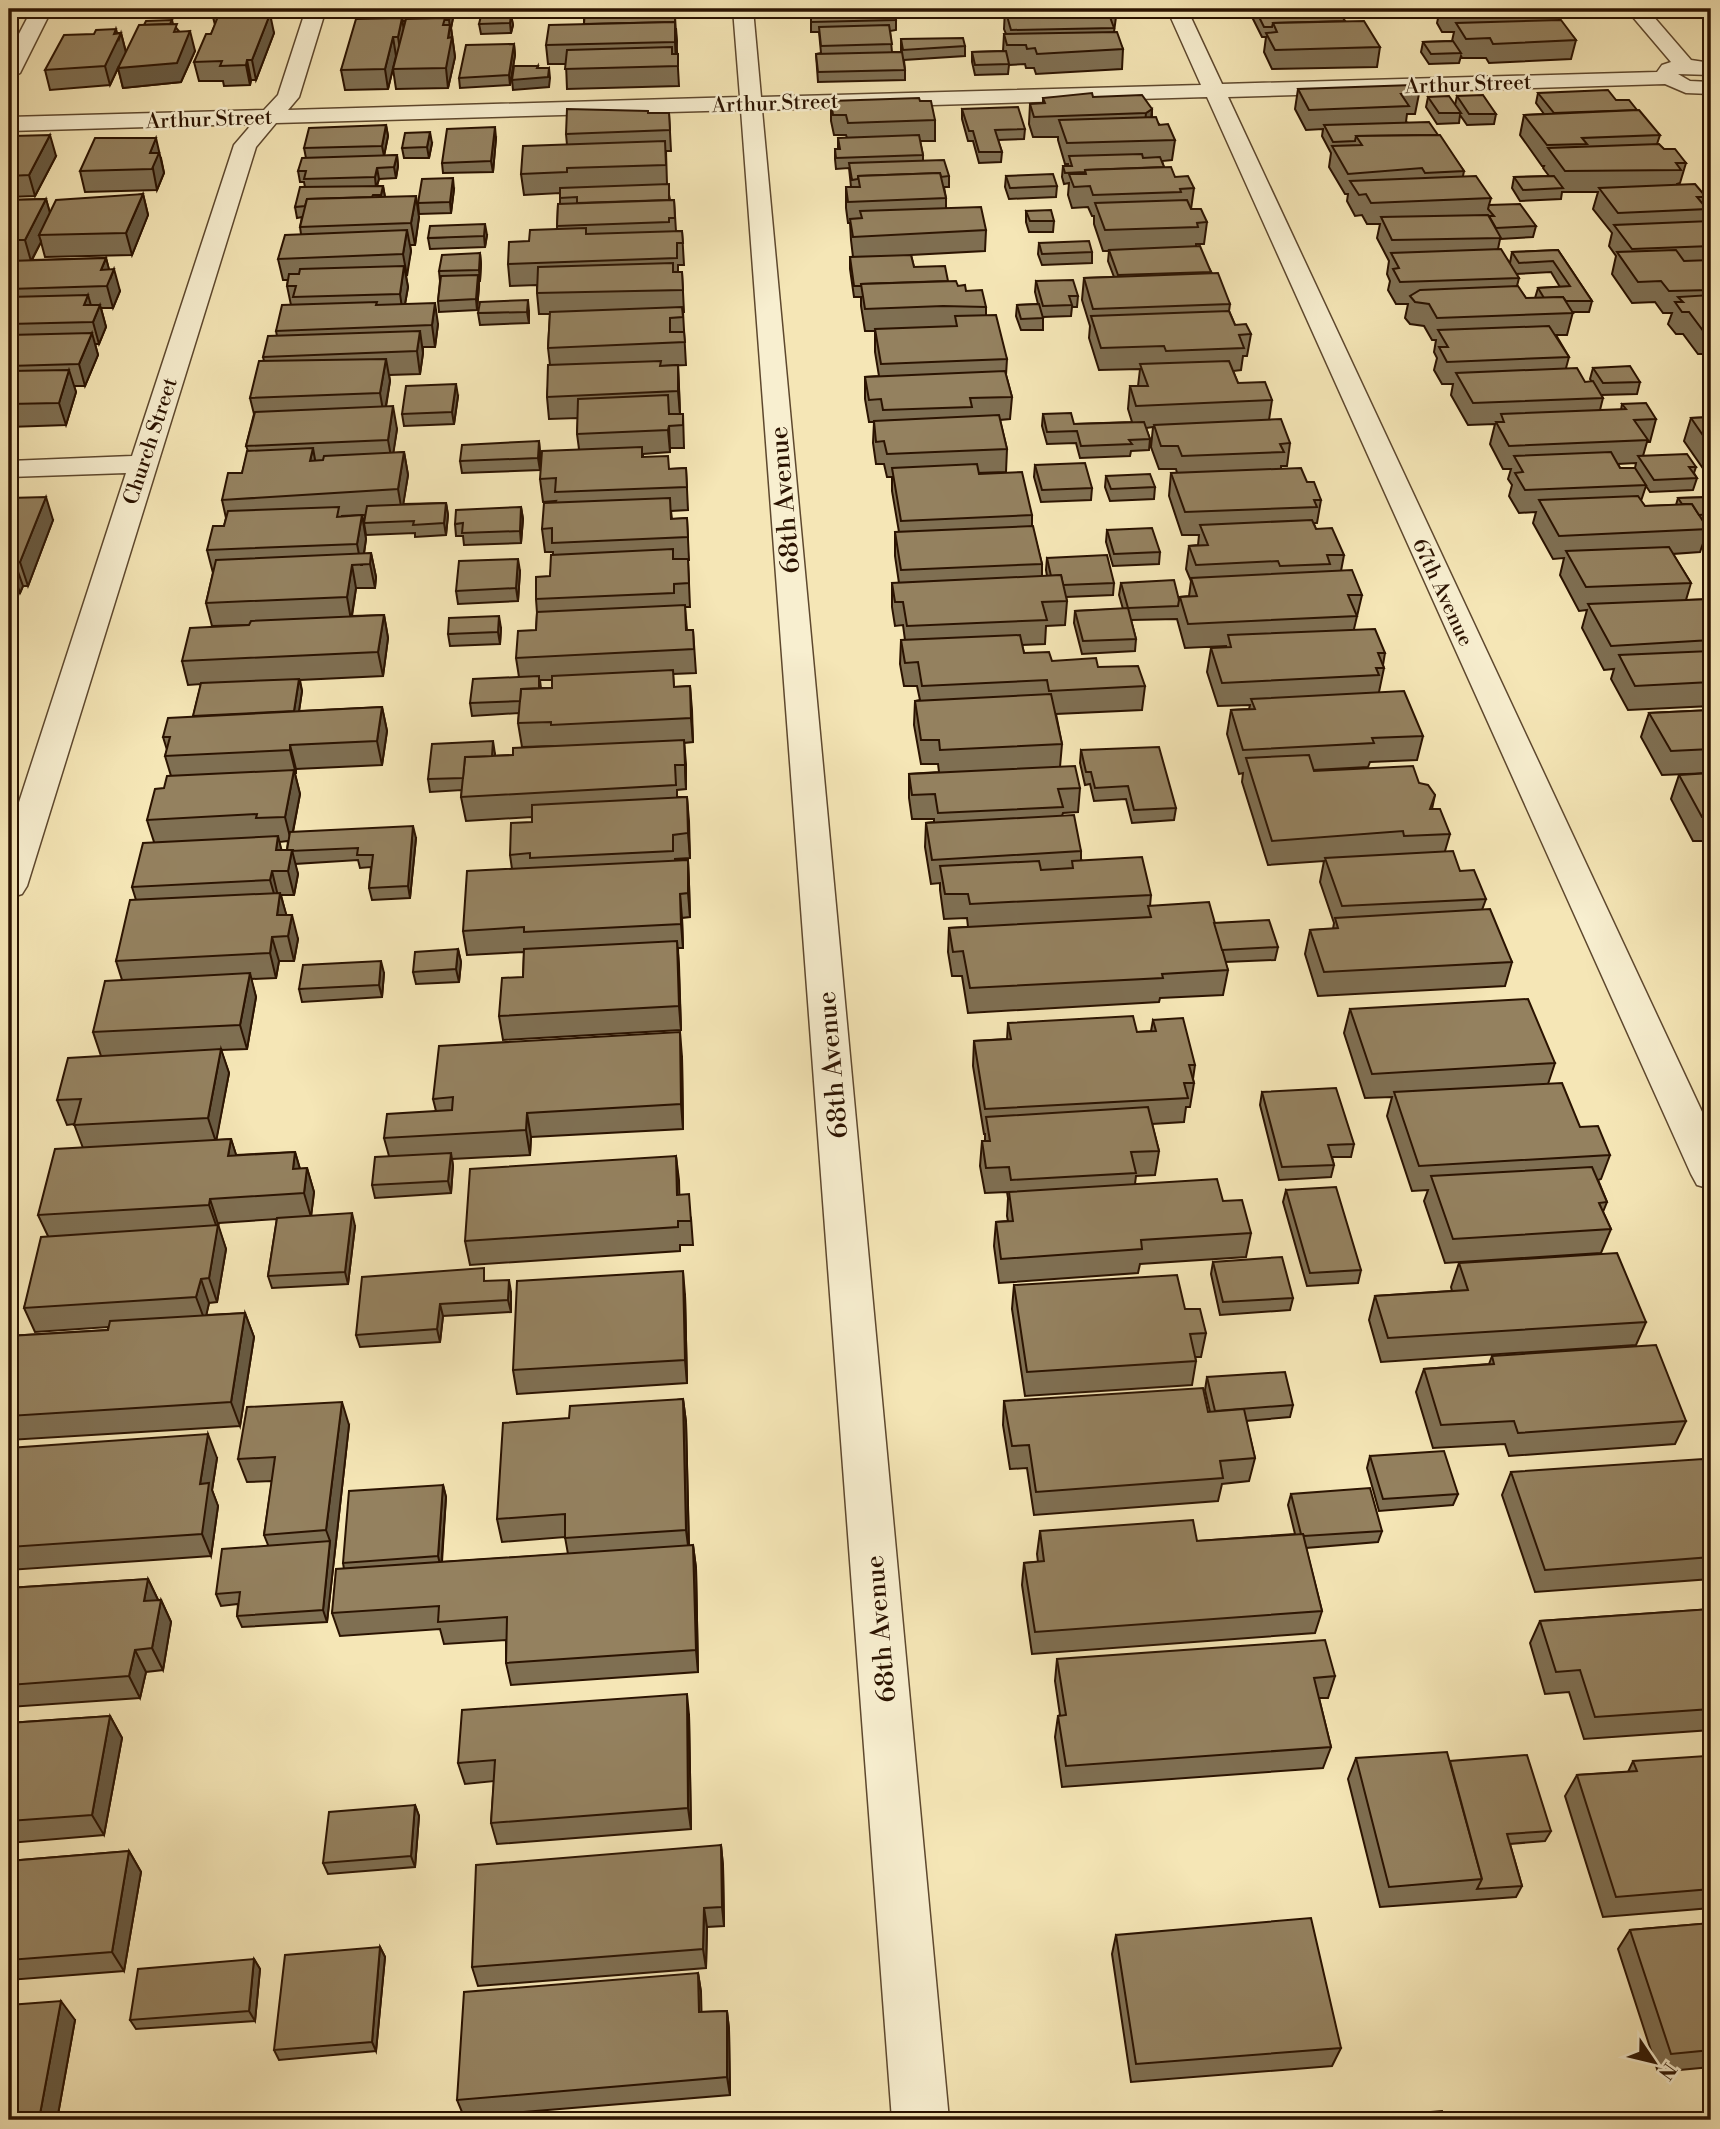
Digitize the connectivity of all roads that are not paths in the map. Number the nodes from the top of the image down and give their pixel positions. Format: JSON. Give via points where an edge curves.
{"nodes":[{"id":1,"x":42,"y":9,"type":"edge"},
{"id":2,"x":316,"y":9,"type":"edge"},
{"id":3,"x":743,"y":9,"type":"edge"},
{"id":4,"x":1177,"y":9,"type":"edge"},
{"id":5,"x":1636,"y":9,"type":"edge"},
{"id":6,"x":1677,"y":72,"type":"junction"},
{"id":7,"x":9,"y":73,"type":"edge"},
{"id":8,"x":1710,"y":85,"type":"edge"},
{"id":9,"x":1215,"y":91,"type":"junction"},
{"id":10,"x":750,"y":104,"type":"junction"},
{"id":11,"x":269,"y":117,"type":"junction"},
{"id":12,"x":9,"y":124,"type":"edge"},
{"id":13,"x":142,"y":464,"type":"junction"},
{"id":14,"x":9,"y":469,"type":"edge"},
{"id":15,"x":9,"y":886,"type":"edge"},
{"id":16,"x":1711,"y":1174,"type":"edge"},
{"id":17,"x":921,"y":2120,"type":"edge"}],
"edges":[{"from":1,"to":7,"type":"street"},
{"from":2,"to":11,"type":"street","name":"Church Street","via":[[291,92]]},
{"from":3,"to":10,"type":"street","name":"68th Avenue"},
{"from":4,"to":9,"type":"street","name":"67th Avenue"},
{"from":5,"to":6,"type":"street"},
{"from":6,"to":8,"type":"street","via":[[1683,86]]},
{"from":6,"to":9,"type":"street","name":"Arthur Street"},
{"from":9,"to":10,"type":"street","name":"Arthur Street"},
{"from":9,"to":16,"type":"street","name":"67th Avenue"},
{"from":10,"to":11,"type":"street","name":"Arthur Street"},
{"from":10,"to":17,"type":"street","name":"68th Avenue"},
{"from":11,"to":12,"type":"street","name":"Arthur Street"},
{"from":11,"to":13,"type":"street","name":"Church Street","via":[[245,145]]},
{"from":13,"to":14,"type":"street"},
{"from":13,"to":15,"type":"street","name":"Church Street"}]}
